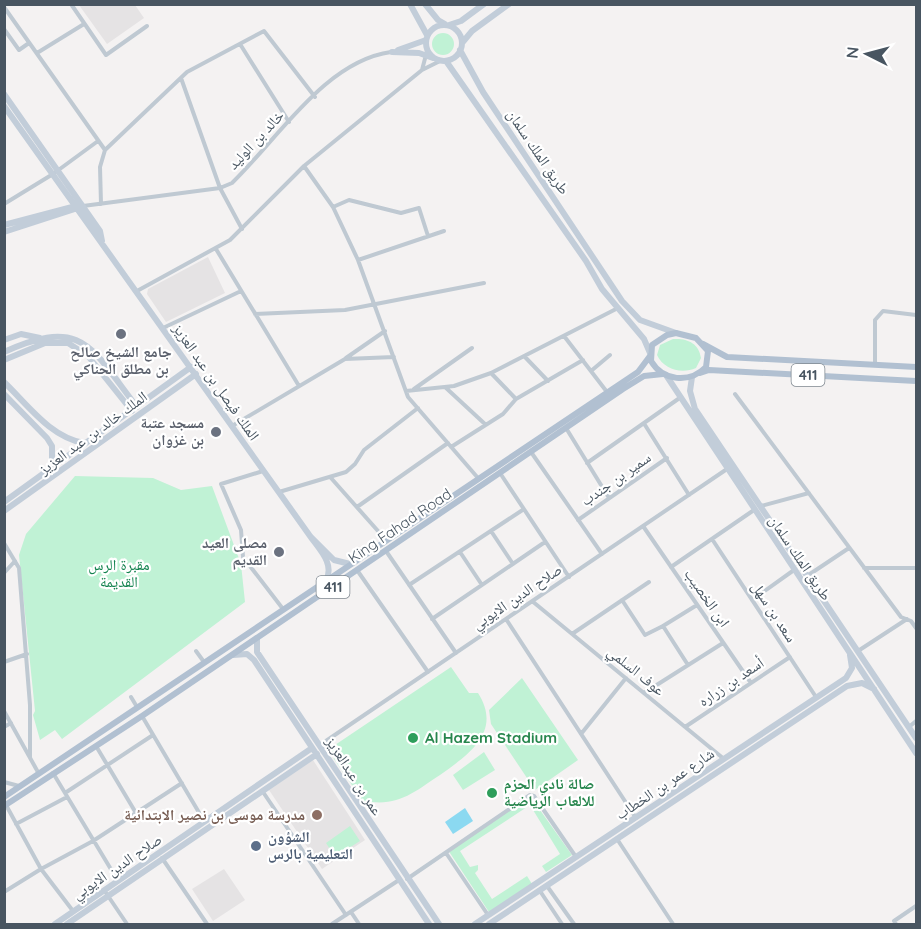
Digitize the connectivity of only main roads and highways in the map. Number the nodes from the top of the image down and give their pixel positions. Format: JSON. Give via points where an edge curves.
{"nodes":[{"id":1,"x":703,"y":344,"type":"junction"},
{"id":2,"x":650,"y":355,"type":"junction"},
{"id":3,"x":916,"y":367,"type":"edge"},
{"id":4,"x":700,"y":373,"type":"junction"},
{"id":5,"x":664,"y":375,"type":"junction"},
{"id":6,"x":916,"y":381,"type":"edge"},
{"id":7,"x":90,"y":740,"type":"junction"},
{"id":8,"x":95,"y":746,"type":"junction"},
{"id":9,"x":4,"y":796,"type":"edge"},
{"id":10,"x":5,"y":805,"type":"edge"}],
"edges":[{"from":1,"to":2,"type":"main road","via":[[676,333],[658,339]]},
{"from":1,"to":3,"type":"main road","number":"411","via":[[727,357]]},
{"from":1,"to":4,"type":"main road","via":[[708,359]]},
{"from":2,"to":5,"type":"main road","via":[[655,368]]},
{"from":2,"to":7,"type":"main road","name":"King Fahad Road","number":"411","via":[[638,372]]},
{"from":4,"to":5,"type":"main road","via":[[682,379]]},
{"from":4,"to":6,"type":"main road","number":"411","via":[[709,370]]},
{"from":5,"to":8,"type":"main road","name":"King Fahad Road","number":"411","via":[[644,376]]},
{"from":7,"to":8,"type":"main road"},
{"from":7,"to":9,"type":"main road","name":"King Fahad Road","number":"411"},
{"from":8,"to":10,"type":"main road","name":"King Fahad Road","number":"411"}]}
